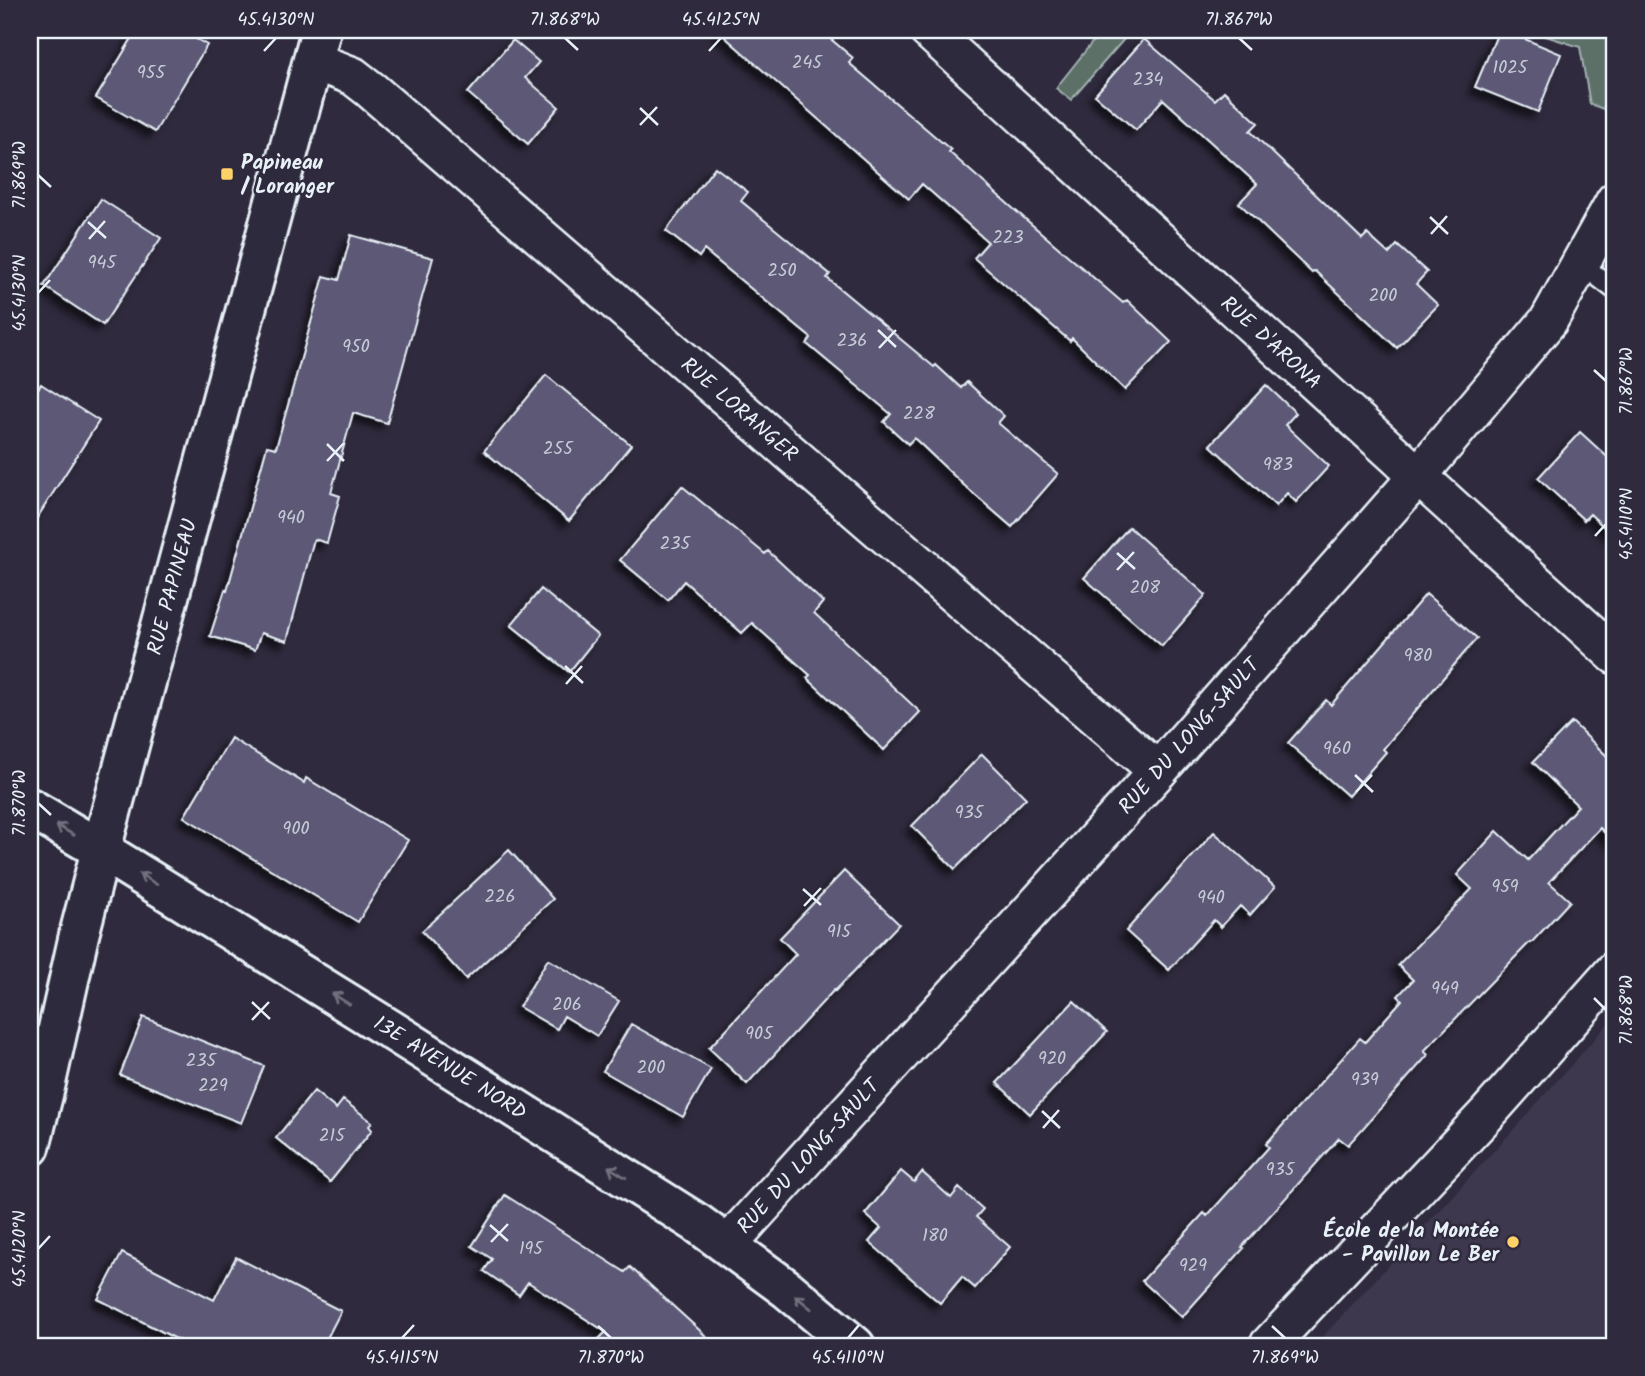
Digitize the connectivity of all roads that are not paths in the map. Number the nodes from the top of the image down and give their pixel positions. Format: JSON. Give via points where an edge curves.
{"nodes":[{"id":1,"x":928,"y":30,"type":"edge"},
{"id":2,"x":317,"y":45,"type":"edge"},
{"id":3,"x":1615,"y":201,"type":"edge"},
{"id":4,"x":1581,"y":264,"type":"junction"},
{"id":5,"x":1615,"y":290,"type":"edge"},
{"id":6,"x":1418,"y":476,"type":"junction"},
{"id":7,"x":1615,"y":655,"type":"edge"},
{"id":8,"x":1158,"y":771,"type":"junction"},
{"id":9,"x":30,"y":808,"type":"edge"},
{"id":10,"x":101,"y":850,"type":"junction"},
{"id":11,"x":1615,"y":970,"type":"edge"},
{"id":12,"x":30,"y":1147,"type":"edge"},
{"id":13,"x":728,"y":1244,"type":"junction"},
{"id":14,"x":855,"y":1346,"type":"edge"},
{"id":15,"x":1268,"y":1346,"type":"edge"}],
"edges":[{"from":1,"to":6,"type":"street","name":"RUE D'ARONA"},
{"from":2,"to":8,"type":"street","name":"RUE LORANGER"},
{"from":2,"to":10,"type":"street","name":"RUE PAPINEAU"},
{"from":3,"to":4,"type":"street","name":"RUE DU LONG-SAULT"},
{"from":4,"to":5,"type":"lane"},
{"from":4,"to":6,"type":"street","name":"RUE DU LONG-SAULT","via":[[1549,320]]},
{"from":6,"to":7,"type":"street","name":"RUE D'ARONA"},
{"from":6,"to":8,"type":"street","name":"RUE DU LONG-SAULT"},
{"from":8,"to":13,"type":"street","name":"RUE DU LONG-SAULT"},
{"from":10,"to":9,"type":"street","name":"13E AVENUE NORD","one_way":true},
{"from":10,"to":12,"type":"street","name":"RUE PAPINEAU"},
{"from":13,"to":10,"type":"street","name":"13E AVENUE NORD","one_way":true},
{"from":11,"to":15,"type":"street","via":[[1487,1114]]},
{"from":14,"to":13,"type":"street","name":"13E AVENUE NORD","one_way":true}]}
